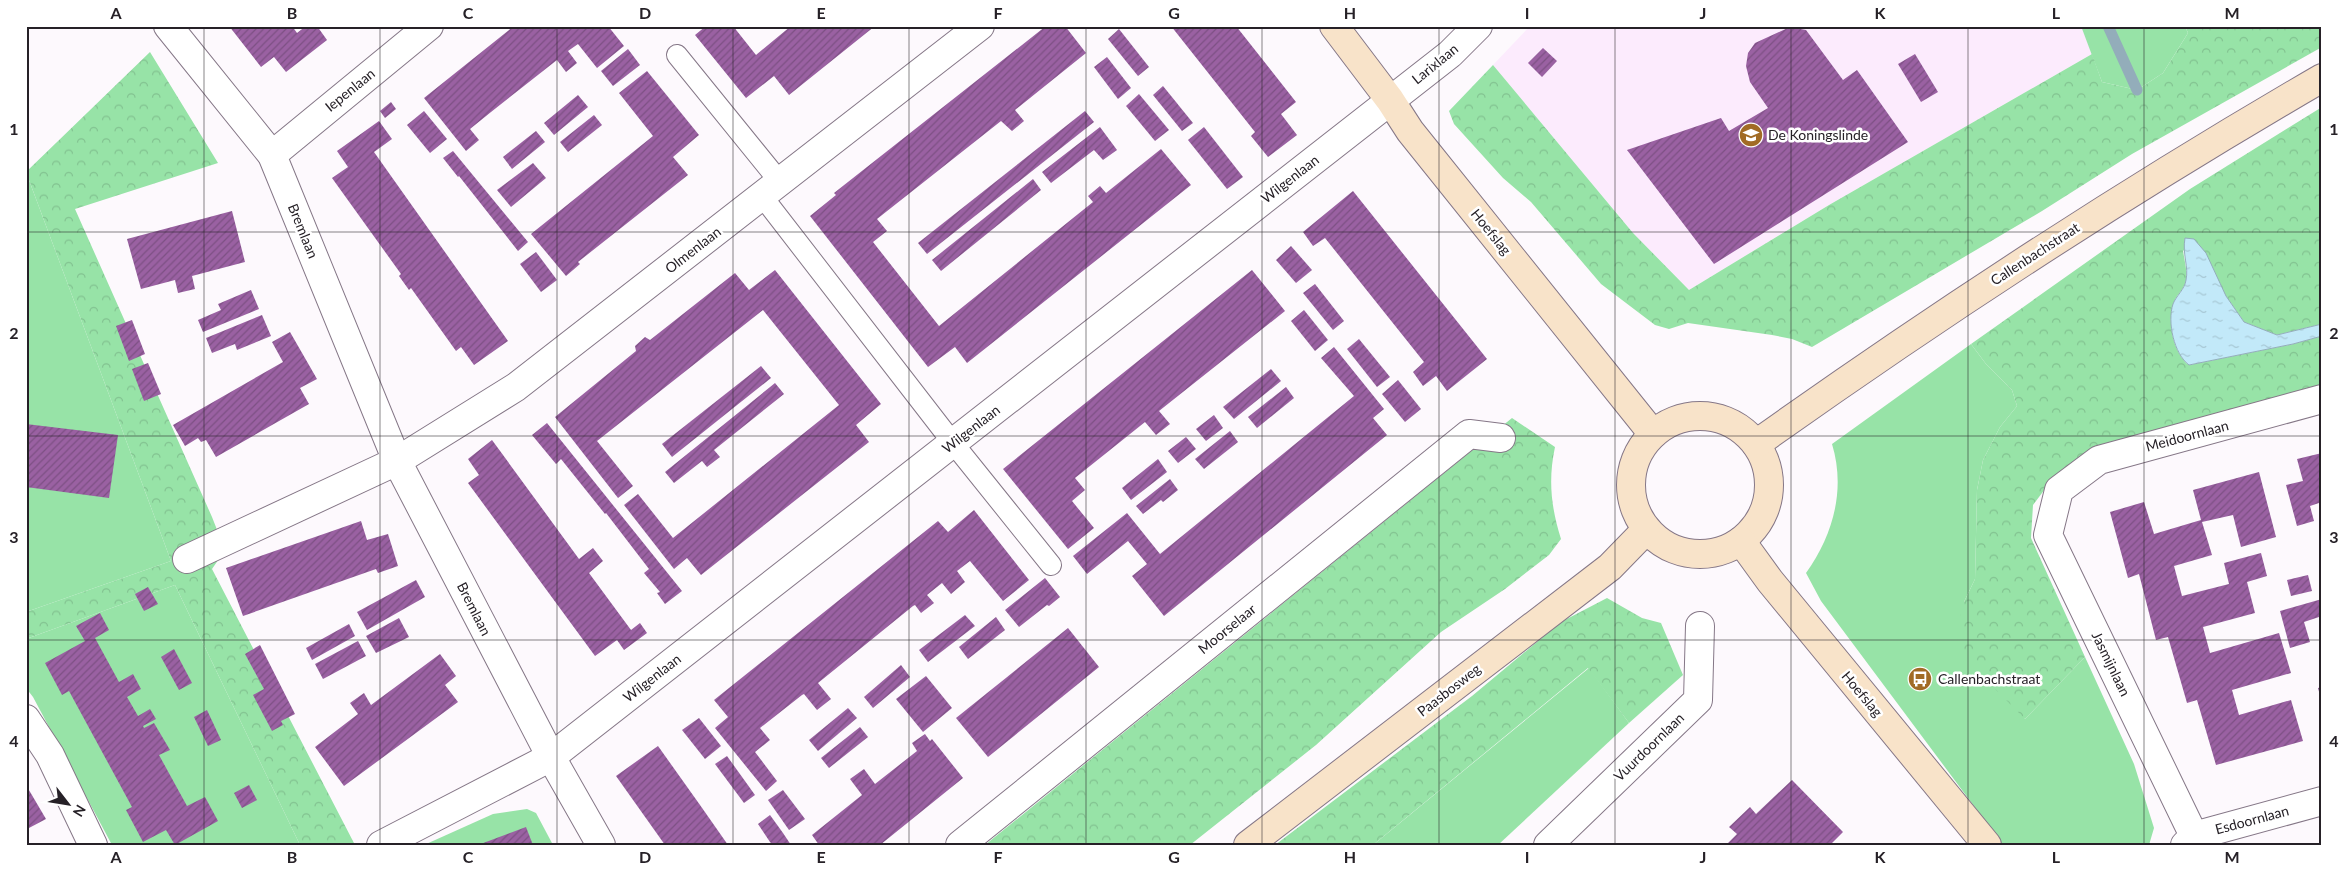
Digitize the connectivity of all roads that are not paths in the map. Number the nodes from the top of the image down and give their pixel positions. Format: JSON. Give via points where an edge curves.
{"nodes":[{"id":1,"x":168,"y":26,"type":"edge"},
{"id":2,"x":429,"y":26,"type":"edge"},
{"id":3,"x":980,"y":26,"type":"edge"},
{"id":4,"x":1334,"y":26,"type":"edge"},
{"id":5,"x":1478,"y":26,"type":"edge"},
{"id":6,"x":677,"y":56,"type":"dead end"},
{"id":7,"x":2322,"y":78,"type":"edge"},
{"id":8,"x":1390,"y":100,"type":"junction"},
{"id":9,"x":272,"y":155,"type":"junction"},
{"id":10,"x":771,"y":189,"type":"junction"},
{"id":11,"x":2322,"y":399,"type":"edge"},
{"id":12,"x":1653,"y":434,"type":"junction"},
{"id":13,"x":1501,"y":438,"type":"dead end"},
{"id":14,"x":953,"y":443,"type":"junction"},
{"id":15,"x":1756,"y":444,"type":"junction"},
{"id":16,"x":397,"y":460,"type":"junction"},
{"id":17,"x":2060,"y":490,"type":"joint"},
{"id":18,"x":1646,"y":530,"type":"junction"},
{"id":19,"x":1741,"y":541,"type":"junction"},
{"id":20,"x":187,"y":559,"type":"dead end"},
{"id":21,"x":1051,"y":565,"type":"dead end"},
{"id":22,"x":1700,"y":626,"type":"dead end"},
{"id":23,"x":26,"y":719,"type":"edge"},
{"id":24,"x":551,"y":757,"type":"junction"},
{"id":25,"x":2322,"y":800,"type":"edge"},
{"id":26,"x":2189,"y":840,"type":"edge"},
{"id":27,"x":93,"y":845,"type":"edge"},
{"id":28,"x":381,"y":845,"type":"edge"},
{"id":29,"x":601,"y":845,"type":"edge"},
{"id":30,"x":960,"y":845,"type":"edge"},
{"id":31,"x":1248,"y":845,"type":"edge"},
{"id":32,"x":1548,"y":845,"type":"edge"},
{"id":33,"x":1987,"y":845,"type":"edge"}],
"edges":[{"from":1,"to":9,"type":"street","name":"Bremlaan"},
{"from":2,"to":9,"type":"street","name":"Iepenlaan"},
{"from":3,"to":10,"type":"street","name":"Olmenlaan"},
{"from":4,"to":8,"type":"street","name":"Hoefslag"},
{"from":5,"to":8,"type":"street","name":"Larixlaan","via":[[1450,54]]},
{"from":6,"to":10,"type":"lane"},
{"from":7,"to":15,"type":"street","name":"Callenbachstraat","via":[[2224,136],[1925,325]]},
{"from":8,"to":12,"type":"street","name":"Hoefslag","via":[[1410,131]]},
{"from":8,"to":14,"type":"street","name":"Wilgenlaan"},
{"from":9,"to":16,"type":"street","name":"Bremlaan"},
{"from":10,"to":14,"type":"lane"},
{"from":10,"to":16,"type":"street","name":"Olmenlaan","via":[[516,387]]},
{"from":11,"to":17,"type":"street","name":"Meidoornlaan","via":[[2099,460]]},
{"from":12,"to":15,"type":"street","via":[[1672,421],[1694,415],[1718,418],[1739,427]]},
{"from":12,"to":18,"type":"street","via":[[1637,455],[1630,481],[1634,507]]},
{"from":13,"to":30,"type":"street","name":"Moorselaar","via":[[1469,434]]},
{"from":14,"to":21,"type":"lane"},
{"from":14,"to":24,"type":"street","name":"Wilgenlaan"},
{"from":15,"to":19,"type":"street","via":[[1766,463],[1769,484],[1766,506],[1756,525]]},
{"from":16,"to":20,"type":"street"},
{"from":16,"to":24,"type":"street","name":"Bremlaan"},
{"from":17,"to":26,"type":"street","name":"Jasmijnlaan","via":[[2048,535]]},
{"from":18,"to":19,"type":"street","via":[[1666,546],[1692,554],[1718,552]]},
{"from":18,"to":31,"type":"street","name":"Paasbosweg","via":[[1610,567]]},
{"from":19,"to":33,"type":"street","name":"Hoefslag","via":[[1775,588]]},
{"from":22,"to":32,"type":"street","name":"Vuurdoornlaan","via":[[1698,700]]},
{"from":23,"to":27,"type":"street","via":[[50,755]]},
{"from":24,"to":28,"type":"street"},
{"from":24,"to":29,"type":"street","name":"Bremlaan"},
{"from":25,"to":26,"type":"street","name":"Esdoornlaan"}]}
